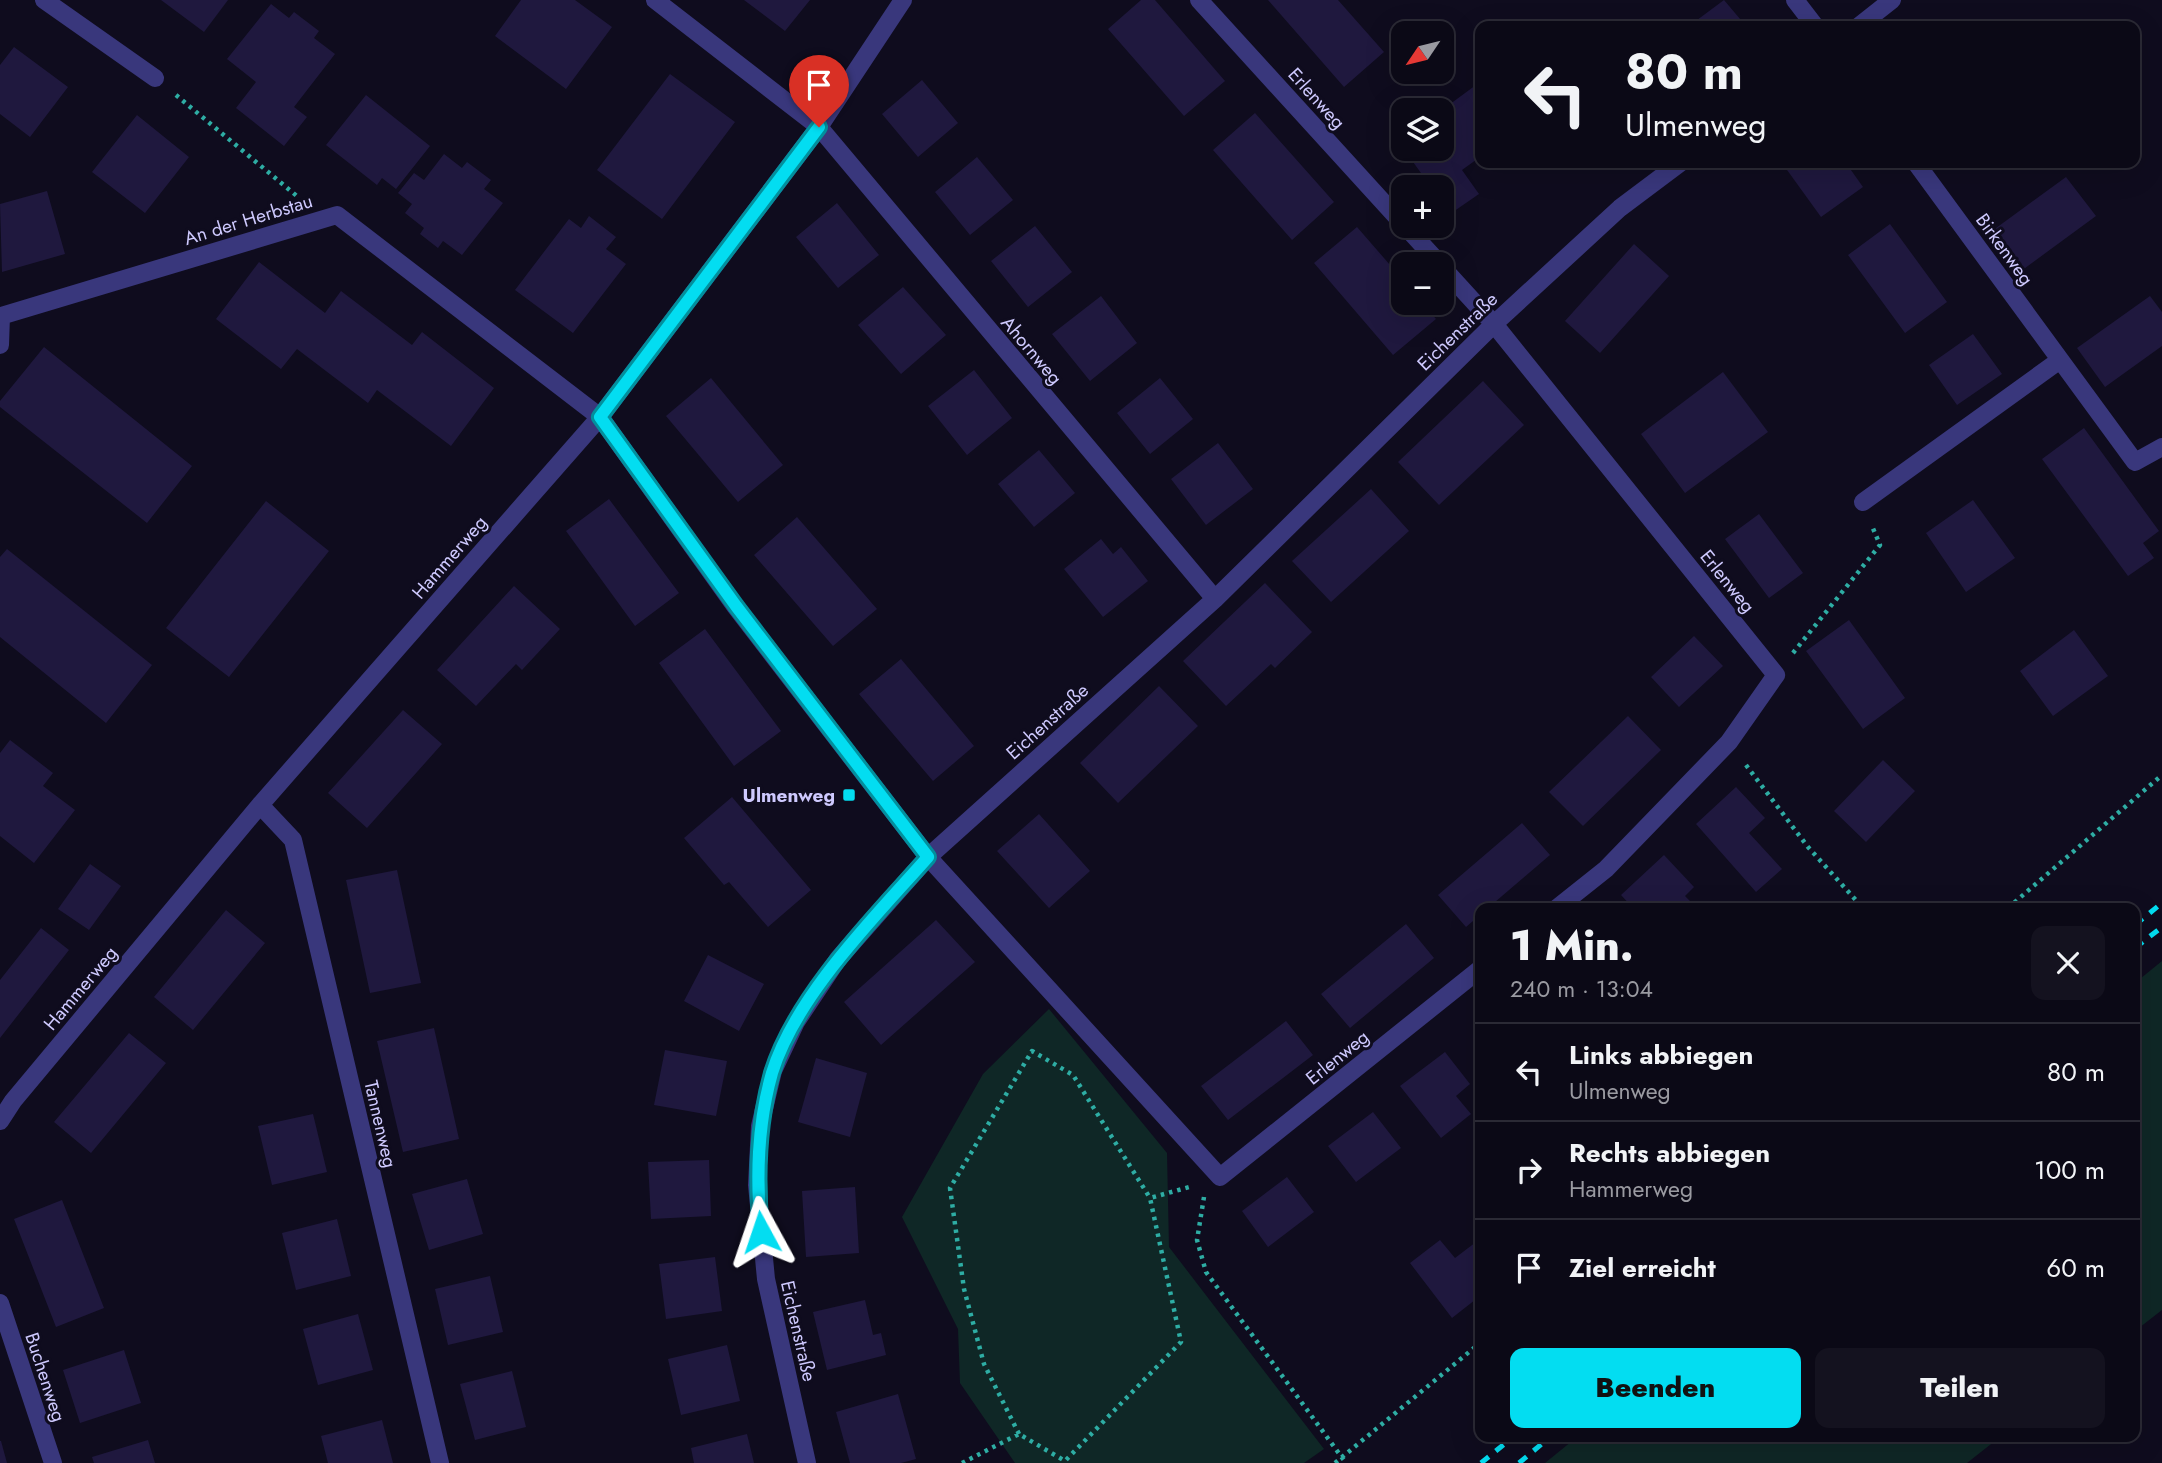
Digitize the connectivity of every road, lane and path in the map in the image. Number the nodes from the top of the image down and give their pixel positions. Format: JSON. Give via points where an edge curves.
{"nodes":[{"id":1,"x":44,"y":0,"type":"edge"},
{"id":2,"x":655,"y":0,"type":"edge"},
{"id":3,"x":903,"y":0,"type":"edge"},
{"id":4,"x":1199,"y":0,"type":"edge"},
{"id":5,"x":1795,"y":0,"type":"edge"},
{"id":6,"x":1892,"y":0,"type":"edge"},
{"id":7,"x":1811,"y":21,"type":"edge"},
{"id":8,"x":1865,"y":21,"type":"edge"},
{"id":9,"x":155,"y":78,"type":"joint"},
{"id":10,"x":819,"y":127,"type":"junction"},
{"id":11,"x":1673,"y":168,"type":"edge"},
{"id":12,"x":1920,"y":168,"type":"edge"},
{"id":13,"x":1391,"y":211,"type":"edge"},
{"id":14,"x":323,"y":218,"type":"junction"},
{"id":15,"x":1416,"y":238,"type":"edge"},
{"id":16,"x":1428,"y":252,"type":"edge"},
{"id":17,"x":1454,"y":280,"type":"edge"},
{"id":18,"x":1,"y":315,"type":"edge"},
{"id":19,"x":1494,"y":324,"type":"junction"},
{"id":20,"x":0,"y":345,"type":"edge"},
{"id":21,"x":2060,"y":360,"type":"junction"},
{"id":22,"x":600,"y":417,"type":"junction"},
{"id":23,"x":2162,"y":447,"type":"edge"},
{"id":24,"x":1863,"y":502,"type":"joint"},
{"id":25,"x":1215,"y":599,"type":"junction"},
{"id":26,"x":1776,"y":674,"type":"junction"},
{"id":27,"x":1729,"y":741,"type":"junction"},
{"id":28,"x":2162,"y":775,"type":"edge"},
{"id":29,"x":260,"y":805,"type":"junction"},
{"id":30,"x":928,"y":857,"type":"junction"},
{"id":31,"x":1563,"y":903,"type":"edge"},
{"id":32,"x":1858,"y":903,"type":"edge"},
{"id":33,"x":2014,"y":903,"type":"edge"},
{"id":34,"x":1475,"y":973,"type":"edge"},
{"id":35,"x":6,"y":1096,"type":"edge"},
{"id":36,"x":0,"y":1121,"type":"edge"},
{"id":37,"x":1220,"y":1178,"type":"junction"},
{"id":38,"x":1150,"y":1198,"type":"junction"},
{"id":39,"x":0,"y":1303,"type":"edge"},
{"id":40,"x":1475,"y":1347,"type":"edge"},
{"id":41,"x":1019,"y":1434,"type":"junction"},
{"id":42,"x":1342,"y":1458,"type":"junction"},
{"id":43,"x":52,"y":1463,"type":"edge"},
{"id":44,"x":440,"y":1463,"type":"edge"},
{"id":45,"x":807,"y":1463,"type":"edge"},
{"id":46,"x":962,"y":1463,"type":"edge"},
{"id":47,"x":1335,"y":1463,"type":"edge"},
{"id":48,"x":1346,"y":1463,"type":"edge"}],
"edges":[{"from":1,"to":9,"type":"street"},
{"from":2,"to":10,"type":"street","name":"Ahornweg"},
{"from":3,"to":10,"type":"street","name":"Hammerweg"},
{"from":4,"to":13,"type":"street","name":"Erlenweg"},
{"from":5,"to":7,"type":"street"},
{"from":6,"to":8,"type":"street"},
{"from":9,"to":14,"type":"path"},
{"from":10,"to":22,"type":"street","name":"Hammerweg"},
{"from":10,"to":25,"type":"street","name":"Ahornweg"},
{"from":11,"to":19,"type":"street","name":"Eichenstraße","via":[[1620,208]]},
{"from":12,"to":21,"type":"street","name":"Birkenweg"},
{"from":14,"to":18,"type":"street","name":"An der Herbstau"},
{"from":14,"to":22,"type":"street","name":"An der Herbstau","via":[[337,215]]},
{"from":15,"to":16,"type":"street","name":"Erlenweg"},
{"from":17,"to":19,"type":"street","name":"Erlenweg"},
{"from":18,"to":20,"type":"street","name":"An der Herbstau"},
{"from":19,"to":25,"type":"street","name":"Eichenstraße"},
{"from":19,"to":26,"type":"street","name":"Erlenweg"},
{"from":21,"to":23,"type":"street","name":"Birkenweg","via":[[2135,462]]},
{"from":21,"to":24,"type":"street"},
{"from":22,"to":29,"type":"street","name":"Hammerweg"},
{"from":22,"to":30,"type":"street","via":[[736,606]]},
{"from":24,"to":26,"type":"path","via":[[1880,545]]},
{"from":25,"to":30,"type":"street","name":"Eichenstraße"},
{"from":26,"to":27,"type":"street"},
{"from":27,"to":31,"type":"street","via":[[1606,869]]},
{"from":27,"to":32,"type":"path","via":[[1808,848]]},
{"from":28,"to":33,"type":"path"},
{"from":29,"to":35,"type":"street","name":"Hammerweg"},
{"from":29,"to":44,"type":"street","name":"Tannenweg","via":[[293,840]]},
{"from":30,"to":37,"type":"street"},
{"from":30,"to":45,"type":"street","name":"Eichenstraße","via":[[838,959],[796,1021],[773,1071],[760,1126],[757,1185],[766,1279]]},
{"from":34,"to":37,"type":"street","name":"Erlenweg"},
{"from":35,"to":36,"type":"street","name":"Hammerweg"},
{"from":37,"to":38,"type":"path"},
{"from":37,"to":42,"type":"path","via":[[1202,1200],[1197,1240],[1206,1272]]},
{"from":38,"to":41,"type":"path","via":[[1181,1342],[1065,1461]]},
{"from":38,"to":41,"type":"path","via":[[1073,1075],[1032,1052],[950,1188],[964,1289],[984,1364]]},
{"from":39,"to":43,"type":"street","name":"Buchenweg"},
{"from":40,"to":42,"type":"path"},
{"from":41,"to":46,"type":"path"},
{"from":42,"to":47,"type":"path"},
{"from":42,"to":48,"type":"path"}]}
